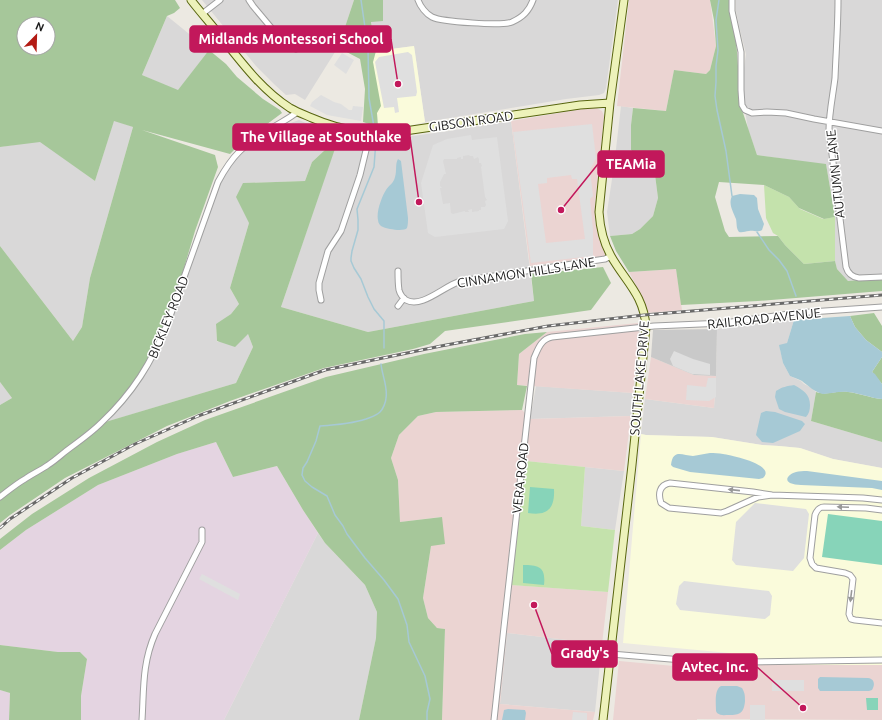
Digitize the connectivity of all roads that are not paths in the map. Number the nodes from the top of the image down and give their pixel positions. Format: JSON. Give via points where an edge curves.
{"nodes":[{"id":1,"x":191,"y":0,"type":"edge"},
{"id":2,"x":220,"y":0,"type":"edge"},
{"id":3,"x":249,"y":0,"type":"edge"},
{"id":4,"x":418,"y":0,"type":"edge"},
{"id":5,"x":533,"y":0,"type":"edge"},
{"id":6,"x":624,"y":0,"type":"edge"},
{"id":7,"x":732,"y":0,"type":"edge"},
{"id":8,"x":838,"y":0,"type":"edge"},
{"id":9,"x":202,"y":14,"type":"junction"},
{"id":10,"x":296,"y":49,"type":"dead end"},
{"id":11,"x":610,"y":103,"type":"junction"},
{"id":12,"x":297,"y":112,"type":"junction"},
{"id":13,"x":829,"y":121,"type":"junction"},
{"id":14,"x":882,"y":131,"type":"edge"},
{"id":15,"x":367,"y":132,"type":"junction"},
{"id":16,"x":610,"y":256,"type":"junction"},
{"id":17,"x":398,"y":271,"type":"dead end"},
{"id":18,"x":882,"y":277,"type":"edge"},
{"id":19,"x":404,"y":298,"type":"junction"},
{"id":20,"x":321,"y":300,"type":"dead end"},
{"id":21,"x":398,"y":306,"type":"dead end"},
{"id":22,"x":882,"y":307,"type":"edge"},
{"id":23,"x":646,"y":327,"type":"junction"},
{"id":24,"x":772,"y":495,"type":"junction"},
{"id":25,"x":0,"y":497,"type":"edge"},
{"id":26,"x":882,"y":500,"type":"edge"},
{"id":27,"x":882,"y":510,"type":"edge"},
{"id":28,"x":202,"y":530,"type":"dead end"},
{"id":29,"x":882,"y":623,"type":"edge"},
{"id":30,"x":611,"y":654,"type":"junction"},
{"id":31,"x":882,"y":660,"type":"edge"},
{"id":32,"x":142,"y":720,"type":"edge"},
{"id":33,"x":494,"y":720,"type":"edge"},
{"id":34,"x":604,"y":720,"type":"edge"}],
"edges":[{"from":1,"to":9,"type":"main road","name":"GIBSON ROAD"},
{"from":2,"to":9,"type":"street"},
{"from":3,"to":10,"type":"street","via":[[284,43]]},
{"from":4,"to":5,"type":"street","via":[[428,14],[436,18],[498,24],[520,18],[528,11]]},
{"from":6,"to":11,"type":"main road","name":"SOUTH LAKE DRIVE"},
{"from":7,"to":13,"type":"street","via":[[741,52],[743,107],[752,113],[786,112]]},
{"from":8,"to":13,"type":"street","name":"AUTUMN LANE","via":[[838,36]]},
{"from":9,"to":12,"type":"main road","name":"GIBSON ROAD","via":[[259,82]]},
{"from":11,"to":15,"type":"main road","name":"GIBSON ROAD","via":[[580,105],[405,131]]},
{"from":11,"to":16,"type":"main road","name":"SOUTH LAKE DRIVE","via":[[599,212],[602,236]]},
{"from":12,"to":15,"type":"main road","name":"GIBSON ROAD","via":[[326,124]]},
{"from":12,"to":25,"type":"street","name":"BICKLEY ROAD","via":[[243,148],[224,171],[159,344],[129,393],[90,433]]},
{"from":13,"to":14,"type":"street"},
{"from":13,"to":18,"type":"street","name":"AUTUMN LANE","via":[[846,267],[850,274],[859,278]]},
{"from":15,"to":20,"type":"street","via":[[368,142],[360,175],[341,231],[328,251],[319,283]]},
{"from":16,"to":19,"type":"street","name":"CINNAMON HILLS LANE","via":[[461,281],[418,302]]},
{"from":16,"to":23,"type":"main road","name":"SOUTH LAKE DRIVE","via":[[638,296]]},
{"from":17,"to":19,"type":"street","via":[[399,290]]},
{"from":19,"to":21,"type":"street"},
{"from":22,"to":23,"type":"street","name":"RAILROAD AVENUE","via":[[796,313],[724,323]]},
{"from":23,"to":30,"type":"main road","name":"SOUTH LAKE DRIVE"},
{"from":23,"to":33,"type":"street","name":"VERA ROAD","via":[[548,338],[540,344],[534,358]]},
{"from":24,"to":24,"type":"street","one_way":true,"via":[[670,483],[662,487],[659,495],[661,503],[668,508],[718,513]]},
{"from":24,"to":26,"type":"street"},
{"from":27,"to":29,"type":"street","one_way":true,"via":[[824,506],[820,508],[815,515],[810,558],[816,568],[845,573],[853,579],[849,614],[851,619]]},
{"from":28,"to":32,"type":"street","via":[[202,542],[150,646],[144,675]]},
{"from":30,"to":31,"type":"street","via":[[718,663]]},
{"from":30,"to":34,"type":"main road","name":"SOUTH LAKE DRIVE"}]}
